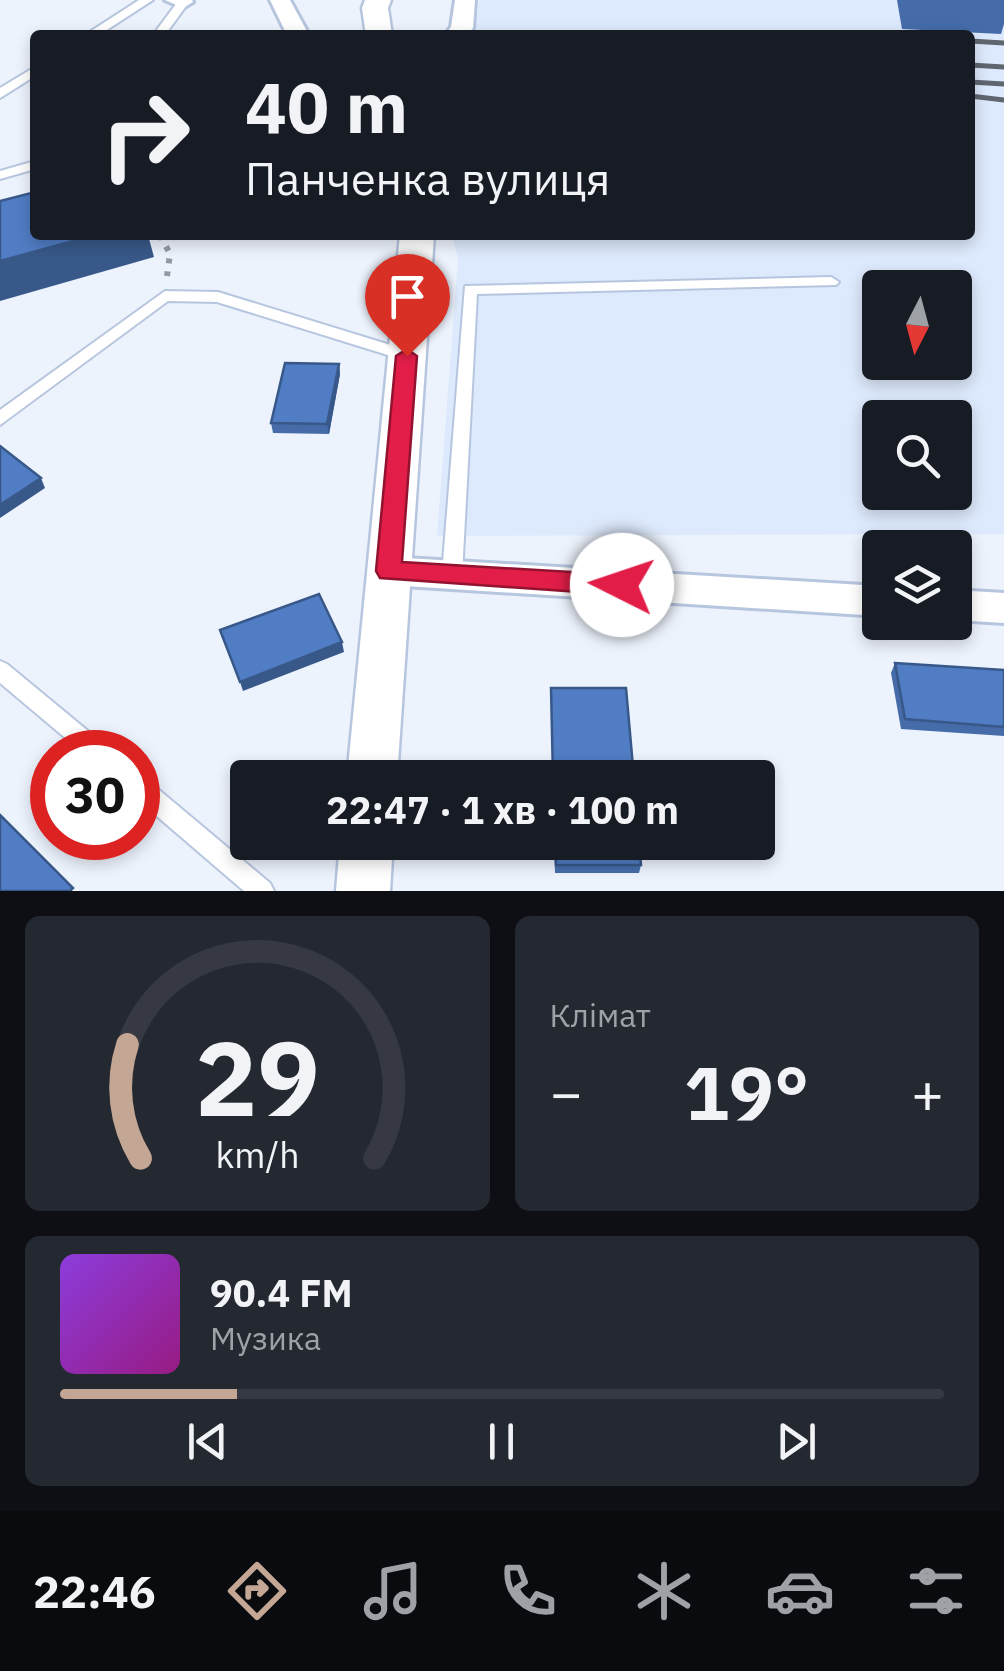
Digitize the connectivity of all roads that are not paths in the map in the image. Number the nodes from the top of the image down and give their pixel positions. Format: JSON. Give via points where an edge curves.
{"nodes":[{"id":1,"x":147,"y":0,"type":"edge"},
{"id":2,"x":280,"y":0,"type":"edge"},
{"id":3,"x":378,"y":0,"type":"edge"},
{"id":4,"x":465,"y":0,"type":"edge"},
{"id":5,"x":179,"y":1,"type":"edge"},
{"id":6,"x":99,"y":30,"type":"edge"},
{"id":7,"x":162,"y":30,"type":"edge"},
{"id":8,"x":295,"y":30,"type":"edge"},
{"id":9,"x":378,"y":30,"type":"edge"},
{"id":10,"x":460,"y":30,"type":"edge"},
{"id":11,"x":30,"y":74,"type":"edge"},
{"id":12,"x":1,"y":93,"type":"edge"},
{"id":13,"x":30,"y":166,"type":"edge"},
{"id":14,"x":0,"y":175,"type":"edge"},
{"id":15,"x":417,"y":240,"type":"edge"},
{"id":16,"x":831,"y":282,"type":"dead end"},
{"id":17,"x":407,"y":356,"type":"junction"},
{"id":18,"x":0,"y":419,"type":"edge"},
{"id":19,"x":389,"y":571,"type":"junction"},
{"id":20,"x":452,"y":574,"type":"junction"},
{"id":21,"x":862,"y":599,"type":"edge"},
{"id":22,"x":972,"y":606,"type":"edge"},
{"id":23,"x":1004,"y":608,"type":"edge"},
{"id":24,"x":0,"y":670,"type":"edge"},
{"id":25,"x":72,"y":730,"type":"edge"},
{"id":26,"x":373,"y":760,"type":"edge"},
{"id":27,"x":160,"y":805,"type":"edge"},
{"id":28,"x":366,"y":860,"type":"edge"},
{"id":29,"x":262,"y":891,"type":"edge"},
{"id":30,"x":363,"y":891,"type":"edge"}],
"edges":[{"from":1,"to":6,"type":"lane"},
{"from":2,"to":8,"type":"street"},
{"from":3,"to":9,"type":"street"},
{"from":4,"to":10,"type":"street"},
{"from":5,"to":7,"type":"lane"},
{"from":11,"to":12,"type":"lane"},
{"from":13,"to":14,"type":"lane"},
{"from":15,"to":17,"type":"street"},
{"from":16,"to":20,"type":"lane","via":[[470,289]]},
{"from":17,"to":18,"type":"lane","via":[[218,297],[166,296]]},
{"from":17,"to":19,"type":"street"},
{"from":19,"to":20,"type":"street"},
{"from":19,"to":26,"type":"street"},
{"from":20,"to":21,"type":"street"},
{"from":22,"to":23,"type":"street"},
{"from":24,"to":25,"type":"lane"},
{"from":27,"to":29,"type":"lane"},
{"from":28,"to":30,"type":"street"}]}
